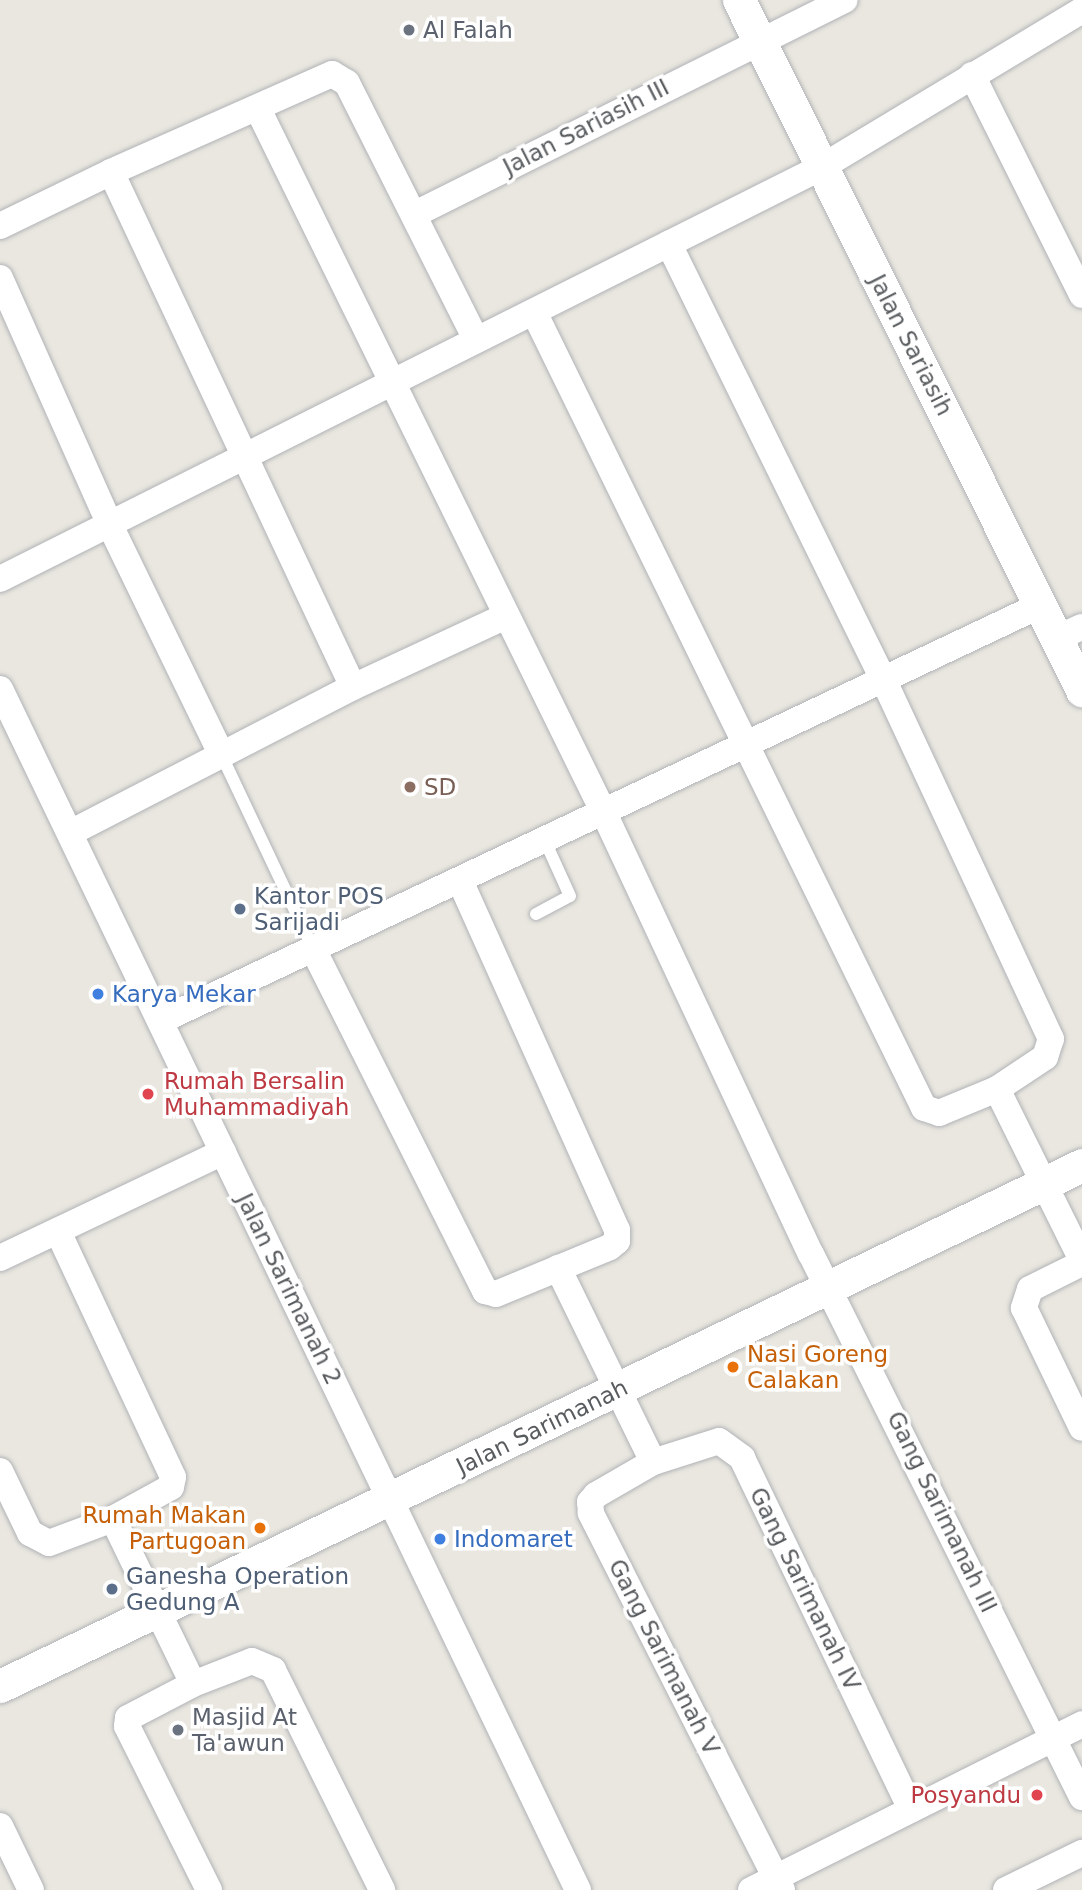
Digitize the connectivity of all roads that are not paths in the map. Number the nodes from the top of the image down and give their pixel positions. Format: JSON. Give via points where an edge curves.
{"nodes":[{"id":1,"x":739,"y":0,"type":"edge"},
{"id":2,"x":845,"y":0,"type":"edge"},
{"id":3,"x":1082,"y":10,"type":"edge"},
{"id":4,"x":758,"y":40,"type":"junction"},
{"id":5,"x":972,"y":75,"type":"junction"},
{"id":6,"x":258,"y":109,"type":"junction"},
{"id":7,"x":822,"y":167,"type":"junction"},
{"id":8,"x":111,"y":172,"type":"junction"},
{"id":9,"x":415,"y":214,"type":"junction"},
{"id":10,"x":0,"y":226,"type":"edge"},
{"id":11,"x":669,"y":244,"type":"junction"},
{"id":12,"x":0,"y":278,"type":"edge"},
{"id":13,"x":1082,"y":295,"type":"edge"},
{"id":14,"x":534,"y":312,"type":"junction"},
{"id":15,"x":476,"y":340,"type":"junction"},
{"id":16,"x":392,"y":382,"type":"junction"},
{"id":17,"x":243,"y":455,"type":"junction"},
{"id":18,"x":109,"y":523,"type":"junction"},
{"id":19,"x":0,"y":579,"type":"edge"},
{"id":20,"x":1041,"y":605,"type":"junction"},
{"id":21,"x":506,"y":616,"type":"junction"},
{"id":22,"x":1069,"y":633,"type":"edge"},
{"id":23,"x":882,"y":677,"type":"junction"},
{"id":24,"x":353,"y":687,"type":"junction"},
{"id":25,"x":0,"y":689,"type":"edge"},
{"id":26,"x":1082,"y":690,"type":"edge"},
{"id":27,"x":744,"y":747,"type":"junction"},
{"id":28,"x":221,"y":754,"type":"junction"},
{"id":29,"x":604,"y":813,"type":"junction"},
{"id":30,"x":70,"y":833,"type":"junction"},
{"id":31,"x":545,"y":841,"type":"junction"},
{"id":32,"x":460,"y":881,"type":"junction"},
{"id":33,"x":536,"y":914,"type":"dead end"},
{"id":34,"x":313,"y":949,"type":"junction"},
{"id":35,"x":160,"y":1021,"type":"junction"},
{"id":36,"x":997,"y":1089,"type":"junction"},
{"id":37,"x":223,"y":1152,"type":"junction"},
{"id":38,"x":1082,"y":1165,"type":"edge"},
{"id":39,"x":1041,"y":1185,"type":"junction"},
{"id":40,"x":58,"y":1231,"type":"junction"},
{"id":41,"x":0,"y":1258,"type":"edge"},
{"id":42,"x":1082,"y":1261,"type":"edge"},
{"id":43,"x":558,"y":1268,"type":"junction"},
{"id":44,"x":831,"y":1286,"type":"junction"},
{"id":45,"x":617,"y":1391,"type":"junction"},
{"id":46,"x":1082,"y":1427,"type":"edge"},
{"id":47,"x":653,"y":1462,"type":"junction"},
{"id":48,"x":0,"y":1471,"type":"edge"},
{"id":49,"x":391,"y":1501,"type":"junction"},
{"id":50,"x":113,"y":1519,"type":"junction"},
{"id":51,"x":158,"y":1606,"type":"junction"},
{"id":52,"x":193,"y":1684,"type":"junction"},
{"id":53,"x":0,"y":1686,"type":"edge"},
{"id":54,"x":1082,"y":1724,"type":"edge"},
{"id":55,"x":1053,"y":1738,"type":"junction"},
{"id":56,"x":1082,"y":1797,"type":"edge"},
{"id":57,"x":911,"y":1809,"type":"junction"},
{"id":58,"x":0,"y":1826,"type":"edge"},
{"id":59,"x":1082,"y":1853,"type":"edge"},
{"id":60,"x":779,"y":1884,"type":"edge"},
{"id":61,"x":32,"y":1890,"type":"edge"},
{"id":62,"x":209,"y":1890,"type":"edge"},
{"id":63,"x":382,"y":1890,"type":"edge"},
{"id":64,"x":578,"y":1890,"type":"edge"},
{"id":65,"x":751,"y":1890,"type":"edge"},
{"id":66,"x":1006,"y":1890,"type":"edge"}],
"edges":[{"from":1,"to":4,"type":"street","name":"Jalan Sariasih"},
{"from":2,"to":4,"type":"street","name":"Jalan Sariasih III"},
{"from":3,"to":5,"type":"street"},
{"from":4,"to":7,"type":"street","name":"Jalan Sariasih"},
{"from":4,"to":9,"type":"street","name":"Jalan Sariasih III"},
{"from":5,"to":7,"type":"street"},
{"from":5,"to":13,"type":"street"},
{"from":6,"to":8,"type":"street"},
{"from":6,"to":9,"type":"street","via":[[326,75],[343,78]]},
{"from":6,"to":16,"type":"street","name":"Gang Sarimanah III"},
{"from":7,"to":11,"type":"street"},
{"from":7,"to":20,"type":"street","name":"Jalan Sariasih"},
{"from":8,"to":10,"type":"street"},
{"from":8,"to":17,"type":"street"},
{"from":9,"to":15,"type":"street"},
{"from":11,"to":14,"type":"street"},
{"from":11,"to":23,"type":"street"},
{"from":12,"to":18,"type":"street"},
{"from":14,"to":15,"type":"street"},
{"from":14,"to":27,"type":"street"},
{"from":15,"to":16,"type":"street"},
{"from":16,"to":17,"type":"street"},
{"from":16,"to":21,"type":"street","name":"Gang Sarimanah III"},
{"from":17,"to":18,"type":"street"},
{"from":17,"to":24,"type":"street"},
{"from":18,"to":19,"type":"street"},
{"from":18,"to":28,"type":"street"},
{"from":20,"to":22,"type":"street","name":"Jalan Sariasih"},
{"from":20,"to":23,"type":"street"},
{"from":21,"to":24,"type":"street"},
{"from":21,"to":29,"type":"street","name":"Gang Sarimanah III"},
{"from":22,"to":26,"type":"street","name":"Jalan Sariasih"},
{"from":23,"to":27,"type":"street"},
{"from":23,"to":36,"type":"street","via":[[1051,1039],[1052,1049],[1045,1057]]},
{"from":24,"to":28,"type":"street"},
{"from":25,"to":30,"type":"street","name":"Jalan Sarimanah 2"},
{"from":27,"to":29,"type":"street"},
{"from":27,"to":36,"type":"street","via":[[925,1108],[939,1113]]},
{"from":28,"to":30,"type":"street"},
{"from":28,"to":34,"type":"lane"},
{"from":29,"to":31,"type":"street"},
{"from":29,"to":44,"type":"street","name":"Gang Sarimanah III","via":[[811,1254]]},
{"from":30,"to":35,"type":"street","name":"Jalan Sarimanah 2"},
{"from":31,"to":32,"type":"street"},
{"from":31,"to":33,"type":"lane","via":[[570,896]]},
{"from":32,"to":34,"type":"street"},
{"from":32,"to":43,"type":"street","via":[[617,1230],[615,1245]]},
{"from":34,"to":35,"type":"street"},
{"from":34,"to":43,"type":"street","via":[[485,1292],[496,1294]]},
{"from":35,"to":37,"type":"street","name":"Jalan Sarimanah 2"},
{"from":36,"to":39,"type":"street"},
{"from":37,"to":40,"type":"street"},
{"from":37,"to":49,"type":"street","name":"Jalan Sarimanah 2"},
{"from":38,"to":39,"type":"street","name":"Jalan Sarimanah"},
{"from":39,"to":42,"type":"street"},
{"from":39,"to":44,"type":"street","name":"Jalan Sarimanah"},
{"from":40,"to":41,"type":"street"},
{"from":40,"to":50,"type":"street","via":[[173,1477],[165,1494]]},
{"from":42,"to":46,"type":"street","via":[[1030,1289],[1024,1308]]},
{"from":43,"to":45,"type":"street"},
{"from":44,"to":45,"type":"street","name":"Jalan Sarimanah"},
{"from":44,"to":55,"type":"street","name":"Gang Sarimanah III"},
{"from":45,"to":47,"type":"street"},
{"from":45,"to":49,"type":"street","name":"Jalan Sarimanah"},
{"from":47,"to":57,"type":"street","name":"Gang Sarimanah IV","via":[[719,1441],[742,1458]]},
{"from":47,"to":60,"type":"street","name":"Gang Sarimanah V","via":[[596,1495],[590,1502],[591,1513]]},
{"from":48,"to":50,"type":"street","via":[[30,1533],[49,1543]]},
{"from":49,"to":51,"type":"street","name":"Jalan Sarimanah"},
{"from":49,"to":64,"type":"street","name":"Jalan Sarimanah 2"},
{"from":50,"to":51,"type":"street"},
{"from":51,"to":52,"type":"street"},
{"from":51,"to":53,"type":"street","name":"Jalan Sarimanah"},
{"from":52,"to":62,"type":"street","via":[[133,1712],[127,1726]]},
{"from":52,"to":63,"type":"street","via":[[252,1661],[273,1670]]},
{"from":54,"to":55,"type":"street"},
{"from":55,"to":56,"type":"street","name":"Gang Sarimanah III"},
{"from":55,"to":57,"type":"street"},
{"from":57,"to":60,"type":"street"},
{"from":58,"to":61,"type":"street"},
{"from":59,"to":66,"type":"street"},
{"from":60,"to":65,"type":"street"}]}
